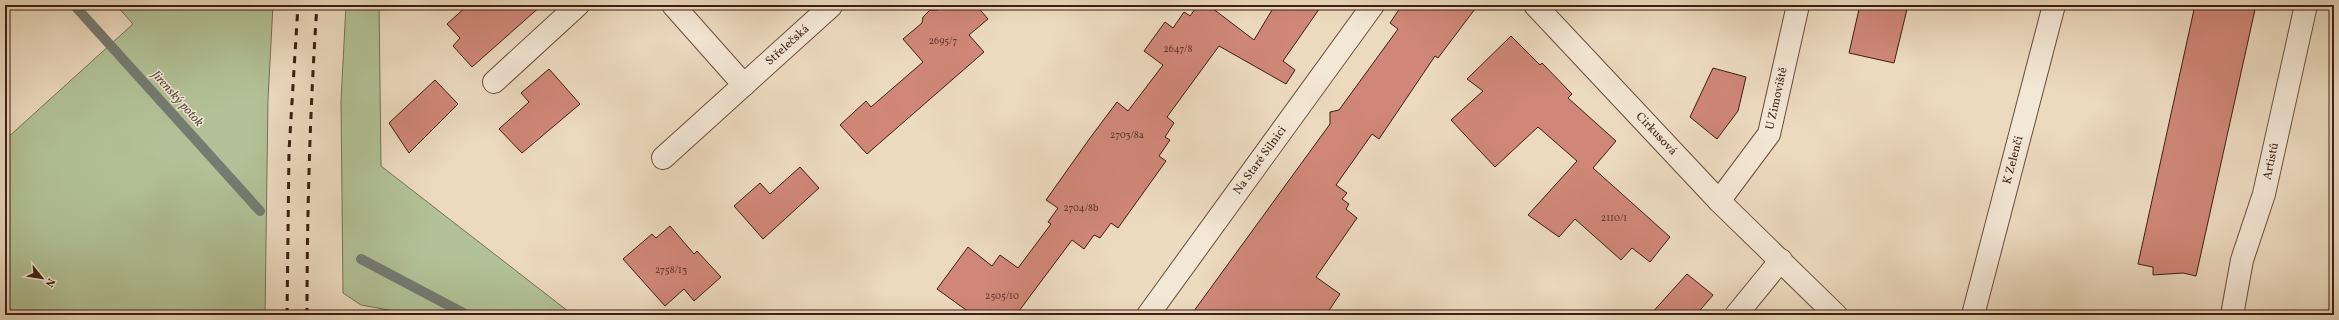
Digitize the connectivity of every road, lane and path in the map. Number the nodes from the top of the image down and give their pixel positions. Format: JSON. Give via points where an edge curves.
{"nodes":[{"id":1,"x":578,"y":5,"type":"edge"},
{"id":2,"x":673,"y":5,"type":"edge"},
{"id":3,"x":1373,"y":5,"type":"edge"},
{"id":4,"x":1535,"y":5,"type":"edge"},
{"id":5,"x":1798,"y":5,"type":"edge"},
{"id":6,"x":2054,"y":5,"type":"edge"},
{"id":7,"x":2306,"y":5,"type":"edge"},
{"id":8,"x":831,"y":6,"type":"edge"},
{"id":9,"x":494,"y":82,"type":"dead end"},
{"id":10,"x":744,"y":85,"type":"junction"},
{"id":11,"x":663,"y":158,"type":"dead end"},
{"id":12,"x":1719,"y":201,"type":"junction"},
{"id":13,"x":1781,"y":260,"type":"junction"},
{"id":14,"x":1148,"y":315,"type":"edge"},
{"id":15,"x":1736,"y":315,"type":"edge"},
{"id":16,"x":1836,"y":315,"type":"edge"},
{"id":17,"x":1973,"y":315,"type":"edge"},
{"id":18,"x":2232,"y":315,"type":"edge"}],
"edges":[{"from":1,"to":9,"type":"street"},
{"from":2,"to":10,"type":"street"},
{"from":3,"to":14,"type":"street","name":"Na Staré Silnici"},
{"from":4,"to":12,"type":"street","name":"Cirkusová"},
{"from":5,"to":12,"type":"street","name":"U Zimoviště","via":[[1769,134]]},
{"from":6,"to":17,"type":"street","name":"K Zelenči"},
{"from":7,"to":18,"type":"street","name":"Artistů","via":[[2264,194],[2242,260]]},
{"from":8,"to":10,"type":"street","name":"Střelečská"},
{"from":10,"to":11,"type":"street","name":"Střelečská"},
{"from":12,"to":13,"type":"street","name":"Cirkusová"},
{"from":13,"to":15,"type":"street"},
{"from":13,"to":16,"type":"street","name":"Cirkusová"}]}
